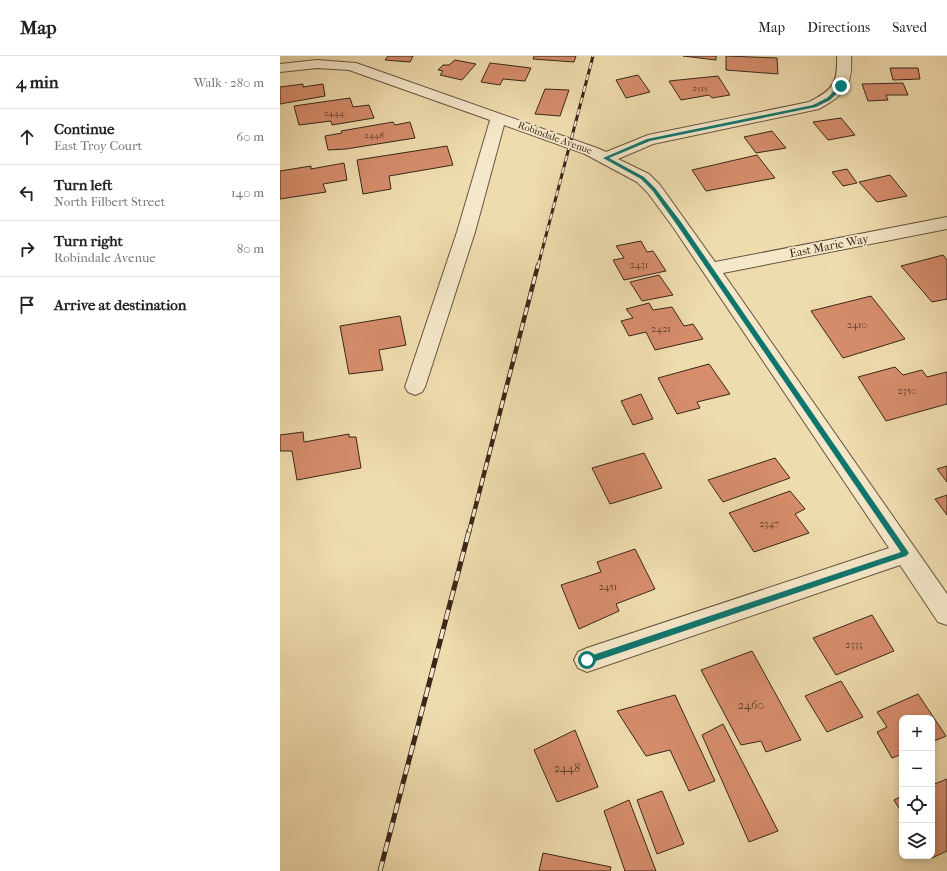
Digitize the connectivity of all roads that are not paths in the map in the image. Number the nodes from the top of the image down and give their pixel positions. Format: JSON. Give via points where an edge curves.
{"nodes":[{"id":1,"x":844,"y":56,"type":"edge"},
{"id":2,"x":354,"y":61,"type":"edge"},
{"id":3,"x":280,"y":68,"type":"edge"},
{"id":4,"x":498,"y":118,"type":"junction"},
{"id":5,"x":606,"y":158,"type":"junction"},
{"id":6,"x":947,"y":223,"type":"edge"},
{"id":7,"x":711,"y":270,"type":"junction"},
{"id":8,"x":415,"y":387,"type":"dead end"},
{"id":9,"x":906,"y":553,"type":"junction"},
{"id":10,"x":947,"y":614,"type":"edge"},
{"id":11,"x":587,"y":660,"type":"dead end"}],
"edges":[{"from":1,"to":5,"type":"street","name":"Robindale Avenue","via":[[845,75],[841,86],[828,99],[814,106],[648,140]]},
{"from":2,"to":3,"type":"street","name":"Robindale Avenue"},
{"from":2,"to":4,"type":"street","name":"Robindale Avenue"},
{"from":4,"to":5,"type":"street","name":"Robindale Avenue","via":[[591,150]]},
{"from":4,"to":8,"type":"street","via":[[466,232]]},
{"from":5,"to":7,"type":"street","via":[[643,178],[654,189]]},
{"from":6,"to":7,"type":"street","name":"East Marie Way"},
{"from":7,"to":9,"type":"street"},
{"from":9,"to":10,"type":"street"},
{"from":9,"to":11,"type":"street"}]}
